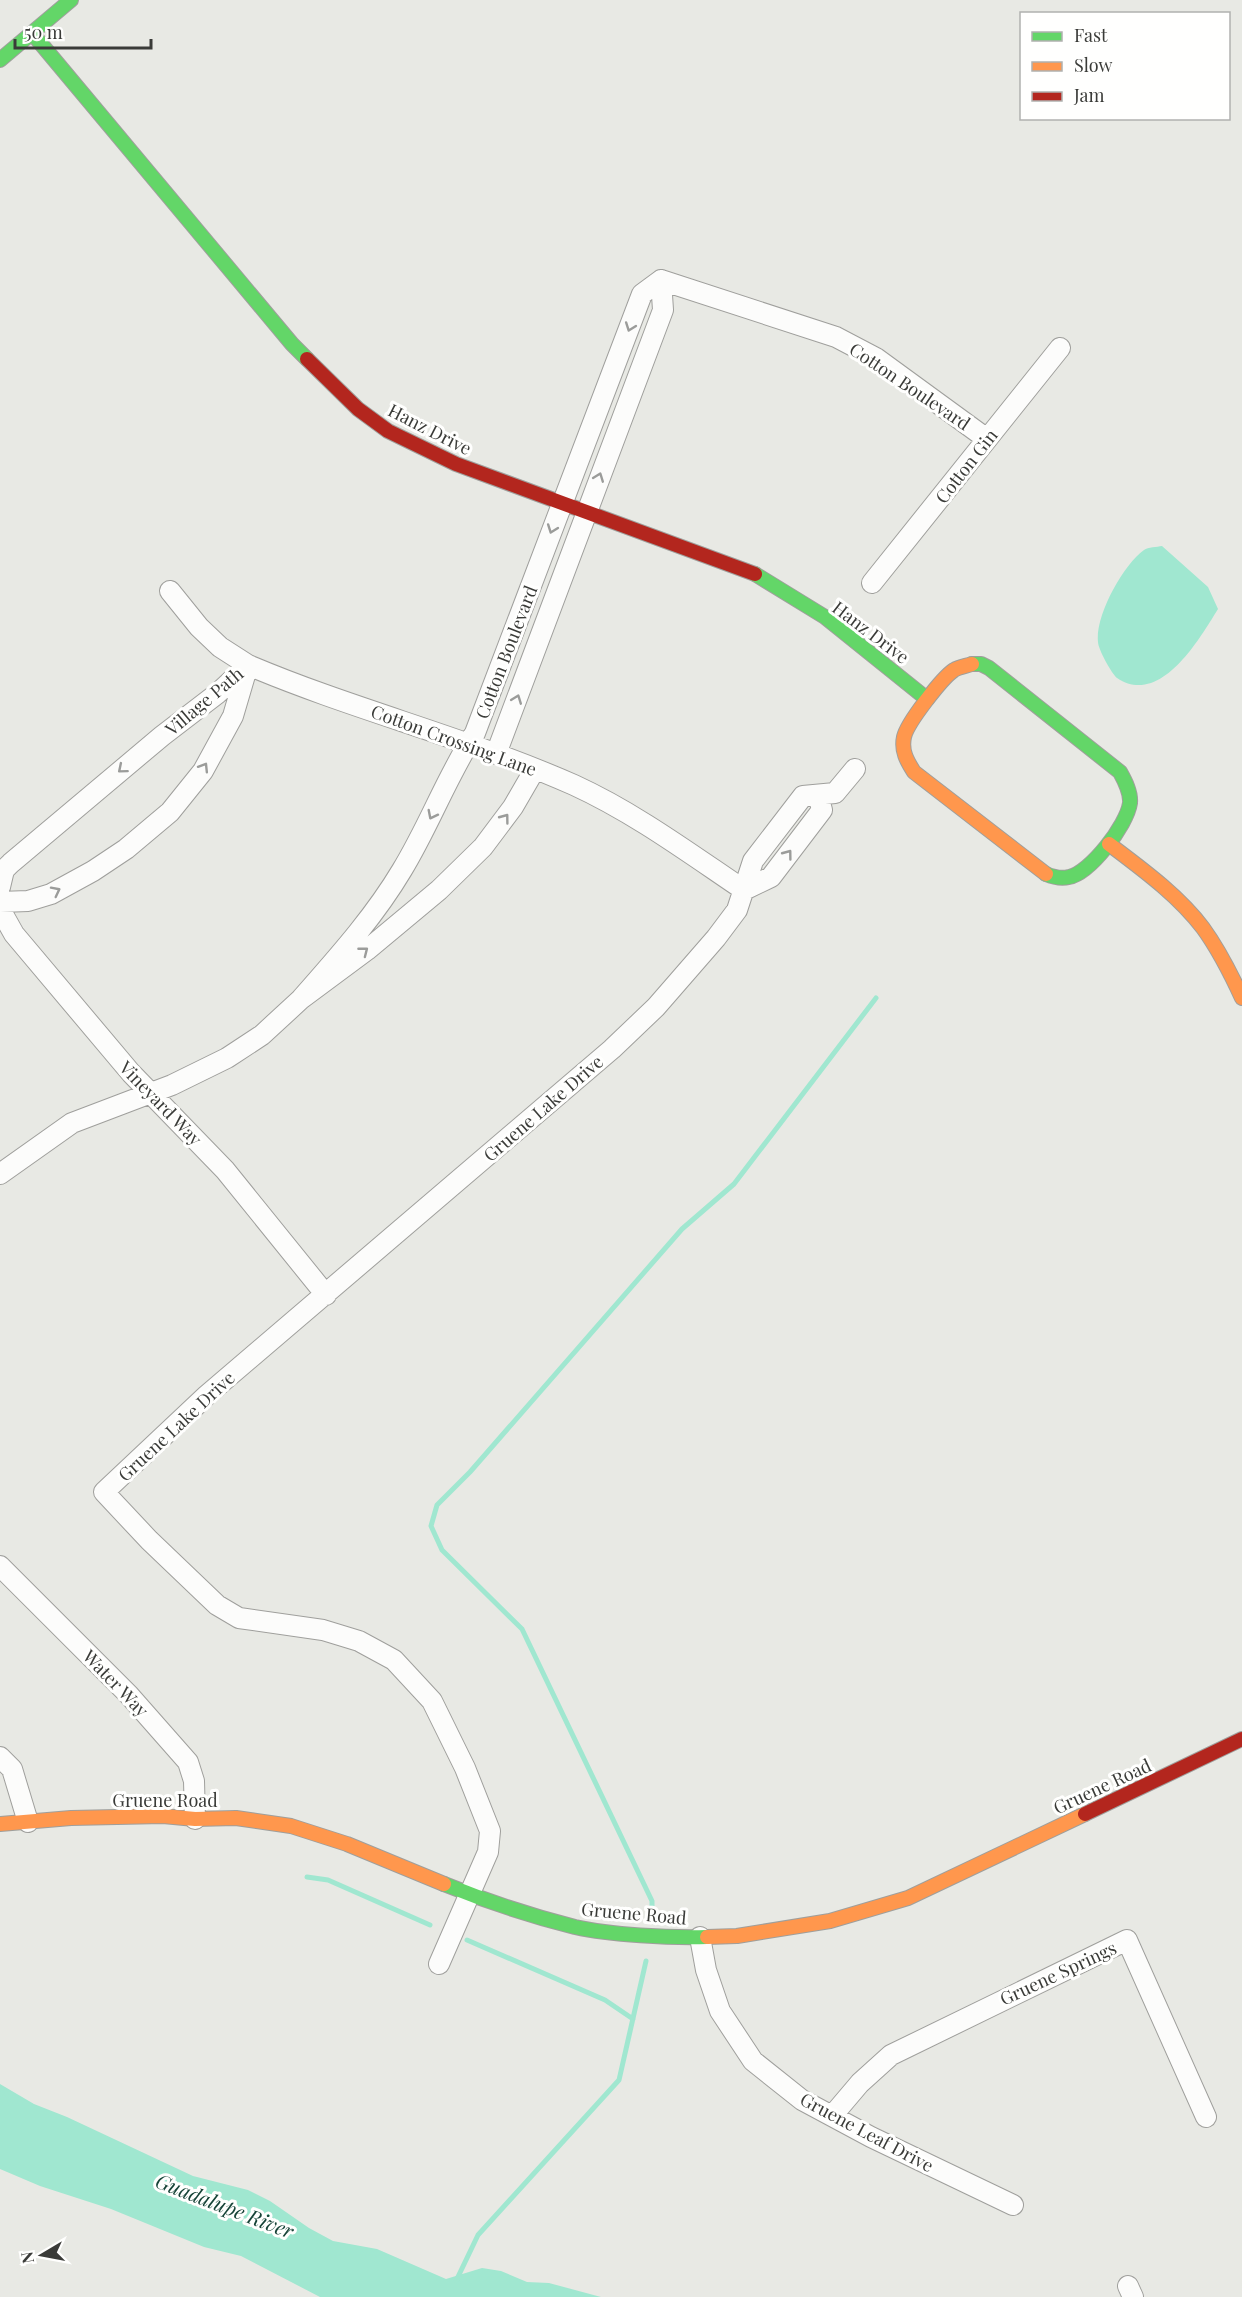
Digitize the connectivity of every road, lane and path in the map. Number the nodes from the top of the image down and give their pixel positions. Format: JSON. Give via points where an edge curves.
{"nodes":[{"id":1,"x":71,"y":0,"type":"edge"},
{"id":2,"x":32,"y":33,"type":"junction"},
{"id":3,"x":0,"y":60,"type":"edge"},
{"id":4,"x":660,"y":280,"type":"junction"},
{"id":5,"x":1060,"y":348,"type":"dead end"},
{"id":6,"x":987,"y":439,"type":"junction"},
{"id":7,"x":561,"y":503,"type":"junction"},
{"id":8,"x":586,"y":512,"type":"junction"},
{"id":9,"x":872,"y":583,"type":"dead end"},
{"id":10,"x":170,"y":591,"type":"dead end"},
{"id":11,"x":248,"y":665,"type":"junction"},
{"id":12,"x":927,"y":699,"type":"junction"},
{"id":13,"x":468,"y":744,"type":"junction"},
{"id":14,"x":496,"y":754,"type":"junction"},
{"id":15,"x":535,"y":769,"type":"junction"},
{"id":16,"x":855,"y":769,"type":"dead end"},
{"id":17,"x":1109,"y":844,"type":"junction"},
{"id":18,"x":0,"y":887,"type":"edge"},
{"id":19,"x":744,"y":890,"type":"junction"},
{"id":20,"x":0,"y":902,"type":"edge"},
{"id":21,"x":0,"y":909,"type":"edge"},
{"id":22,"x":1235,"y":964,"type":"edge"},
{"id":23,"x":1242,"y":998,"type":"edge"},
{"id":24,"x":301,"y":999,"type":"junction"},
{"id":25,"x":151,"y":1093,"type":"junction"},
{"id":26,"x":0,"y":1174,"type":"edge"},
{"id":27,"x":326,"y":1295,"type":"junction"},
{"id":28,"x":0,"y":1566,"type":"edge"},
{"id":29,"x":1242,"y":1739,"type":"edge"},
{"id":30,"x":0,"y":1757,"type":"edge"},
{"id":31,"x":195,"y":1819,"type":"junction"},
{"id":32,"x":28,"y":1822,"type":"junction"},
{"id":33,"x":0,"y":1824,"type":"edge"},
{"id":34,"x":471,"y":1895,"type":"junction"},
{"id":35,"x":700,"y":1937,"type":"junction"},
{"id":36,"x":439,"y":1964,"type":"dead end"},
{"id":37,"x":832,"y":2116,"type":"junction"},
{"id":38,"x":1206,"y":2117,"type":"dead end"},
{"id":39,"x":1013,"y":2205,"type":"dead end"}],
"edges":[{"from":1,"to":2,"type":"street"},
{"from":2,"to":3,"type":"street"},
{"from":2,"to":7,"type":"street","name":"Hanz Drive","via":[[292,344],[345,397],[388,430],[422,448]]},
{"from":4,"to":6,"type":"street","name":"Cotton Boulevard","via":[[836,337],[876,358]]},
{"from":4,"to":7,"type":"street","name":"Cotton Boulevard","one_way":true,"via":[[642,294]]},
{"from":8,"to":4,"type":"street","name":"Cotton Boulevard","one_way":true,"via":[[663,310]]},
{"from":5,"to":6,"type":"street","name":"Cotton Gin"},
{"from":6,"to":9,"type":"street","name":"Cotton Gin"},
{"from":7,"to":8,"type":"street","name":"Hanz Drive"},
{"from":7,"to":13,"type":"street","name":"Cotton Boulevard","one_way":true},
{"from":8,"to":12,"type":"street","name":"Hanz Drive","via":[[759,575],[882,661]]},
{"from":14,"to":8,"type":"street","name":"Cotton Boulevard","one_way":true},
{"from":10,"to":11,"type":"street","name":"Cotton Crossing Lane","via":[[199,627]]},
{"from":11,"to":13,"type":"street","name":"Cotton Crossing Lane"},
{"from":11,"to":18,"type":"street","name":"Village Path","one_way":true,"via":[[11,863],[4,870]]},
{"from":20,"to":11,"type":"street","name":"Village Path","one_way":true,"via":[[28,901],[51,894],[126,849],[170,812],[203,771],[233,716]]},
{"from":12,"to":17,"type":"street","via":[[957,668],[981,664],[1120,772],[1129,789],[1130,806]]},
{"from":12,"to":17,"type":"street","via":[[904,736],[904,757],[914,772],[1054,878],[1072,877]]},
{"from":13,"to":14,"type":"street","name":"Cotton Crossing Lane"},
{"from":13,"to":24,"type":"street","name":"Cotton Boulevard","one_way":true,"via":[[382,903]]},
{"from":14,"to":15,"type":"street","name":"Cotton Crossing Lane"},
{"from":15,"to":19,"type":"street","name":"Cotton Crossing Lane","via":[[613,804]]},
{"from":24,"to":15,"type":"street","name":"Cotton Boulevard","one_way":true,"via":[[439,890],[483,847]]},
{"from":16,"to":19,"type":"street","via":[[835,794],[818,795],[822,810],[771,877]]},
{"from":17,"to":22,"type":"street","via":[[1158,882]]},
{"from":19,"to":27,"type":"street","name":"Gruene Lake Drive","via":[[737,910],[716,938],[656,1007]]},
{"from":21,"to":25,"type":"street","name":"Vineyard Way","via":[[14,934]]},
{"from":22,"to":23,"type":"street"},
{"from":24,"to":25,"type":"street","name":"Cotton Boulevard","via":[[262,1035],[227,1058]]},
{"from":25,"to":26,"type":"street","name":"Cotton Boulevard","via":[[72,1124]]},
{"from":25,"to":27,"type":"street","name":"Vineyard Way","via":[[225,1170]]},
{"from":27,"to":34,"type":"street","name":"Gruene Lake Drive","via":[[207,1395],[104,1492],[218,1605],[239,1618],[323,1630],[359,1641],[394,1660],[432,1701],[490,1831],[488,1852]]},
{"from":28,"to":31,"type":"street","name":"Water Way","via":[[129,1695],[189,1762],[195,1781]]},
{"from":29,"to":35,"type":"street","name":"Gruene Road","via":[[908,1898],[830,1921],[737,1936]]},
{"from":30,"to":32,"type":"street","via":[[12,1769]]},
{"from":31,"to":32,"type":"street","name":"Gruene Road","via":[[139,1816]]},
{"from":31,"to":34,"type":"street","name":"Gruene Road","via":[[236,1818],[291,1826],[347,1844]]},
{"from":32,"to":33,"type":"street","name":"Gruene Road"},
{"from":34,"to":35,"type":"street","name":"Gruene Road","via":[[576,1927],[620,1934]]},
{"from":34,"to":36,"type":"street","name":"Gruene Lake Drive"},
{"from":35,"to":37,"type":"street","name":"Gruene Leaf Drive","via":[[720,2011],[753,2061],[802,2100]]},
{"from":37,"to":38,"type":"street","name":"Gruene Springs","via":[[891,2055],[1127,1940]]},
{"from":37,"to":39,"type":"street","name":"Gruene Leaf Drive"}]}
